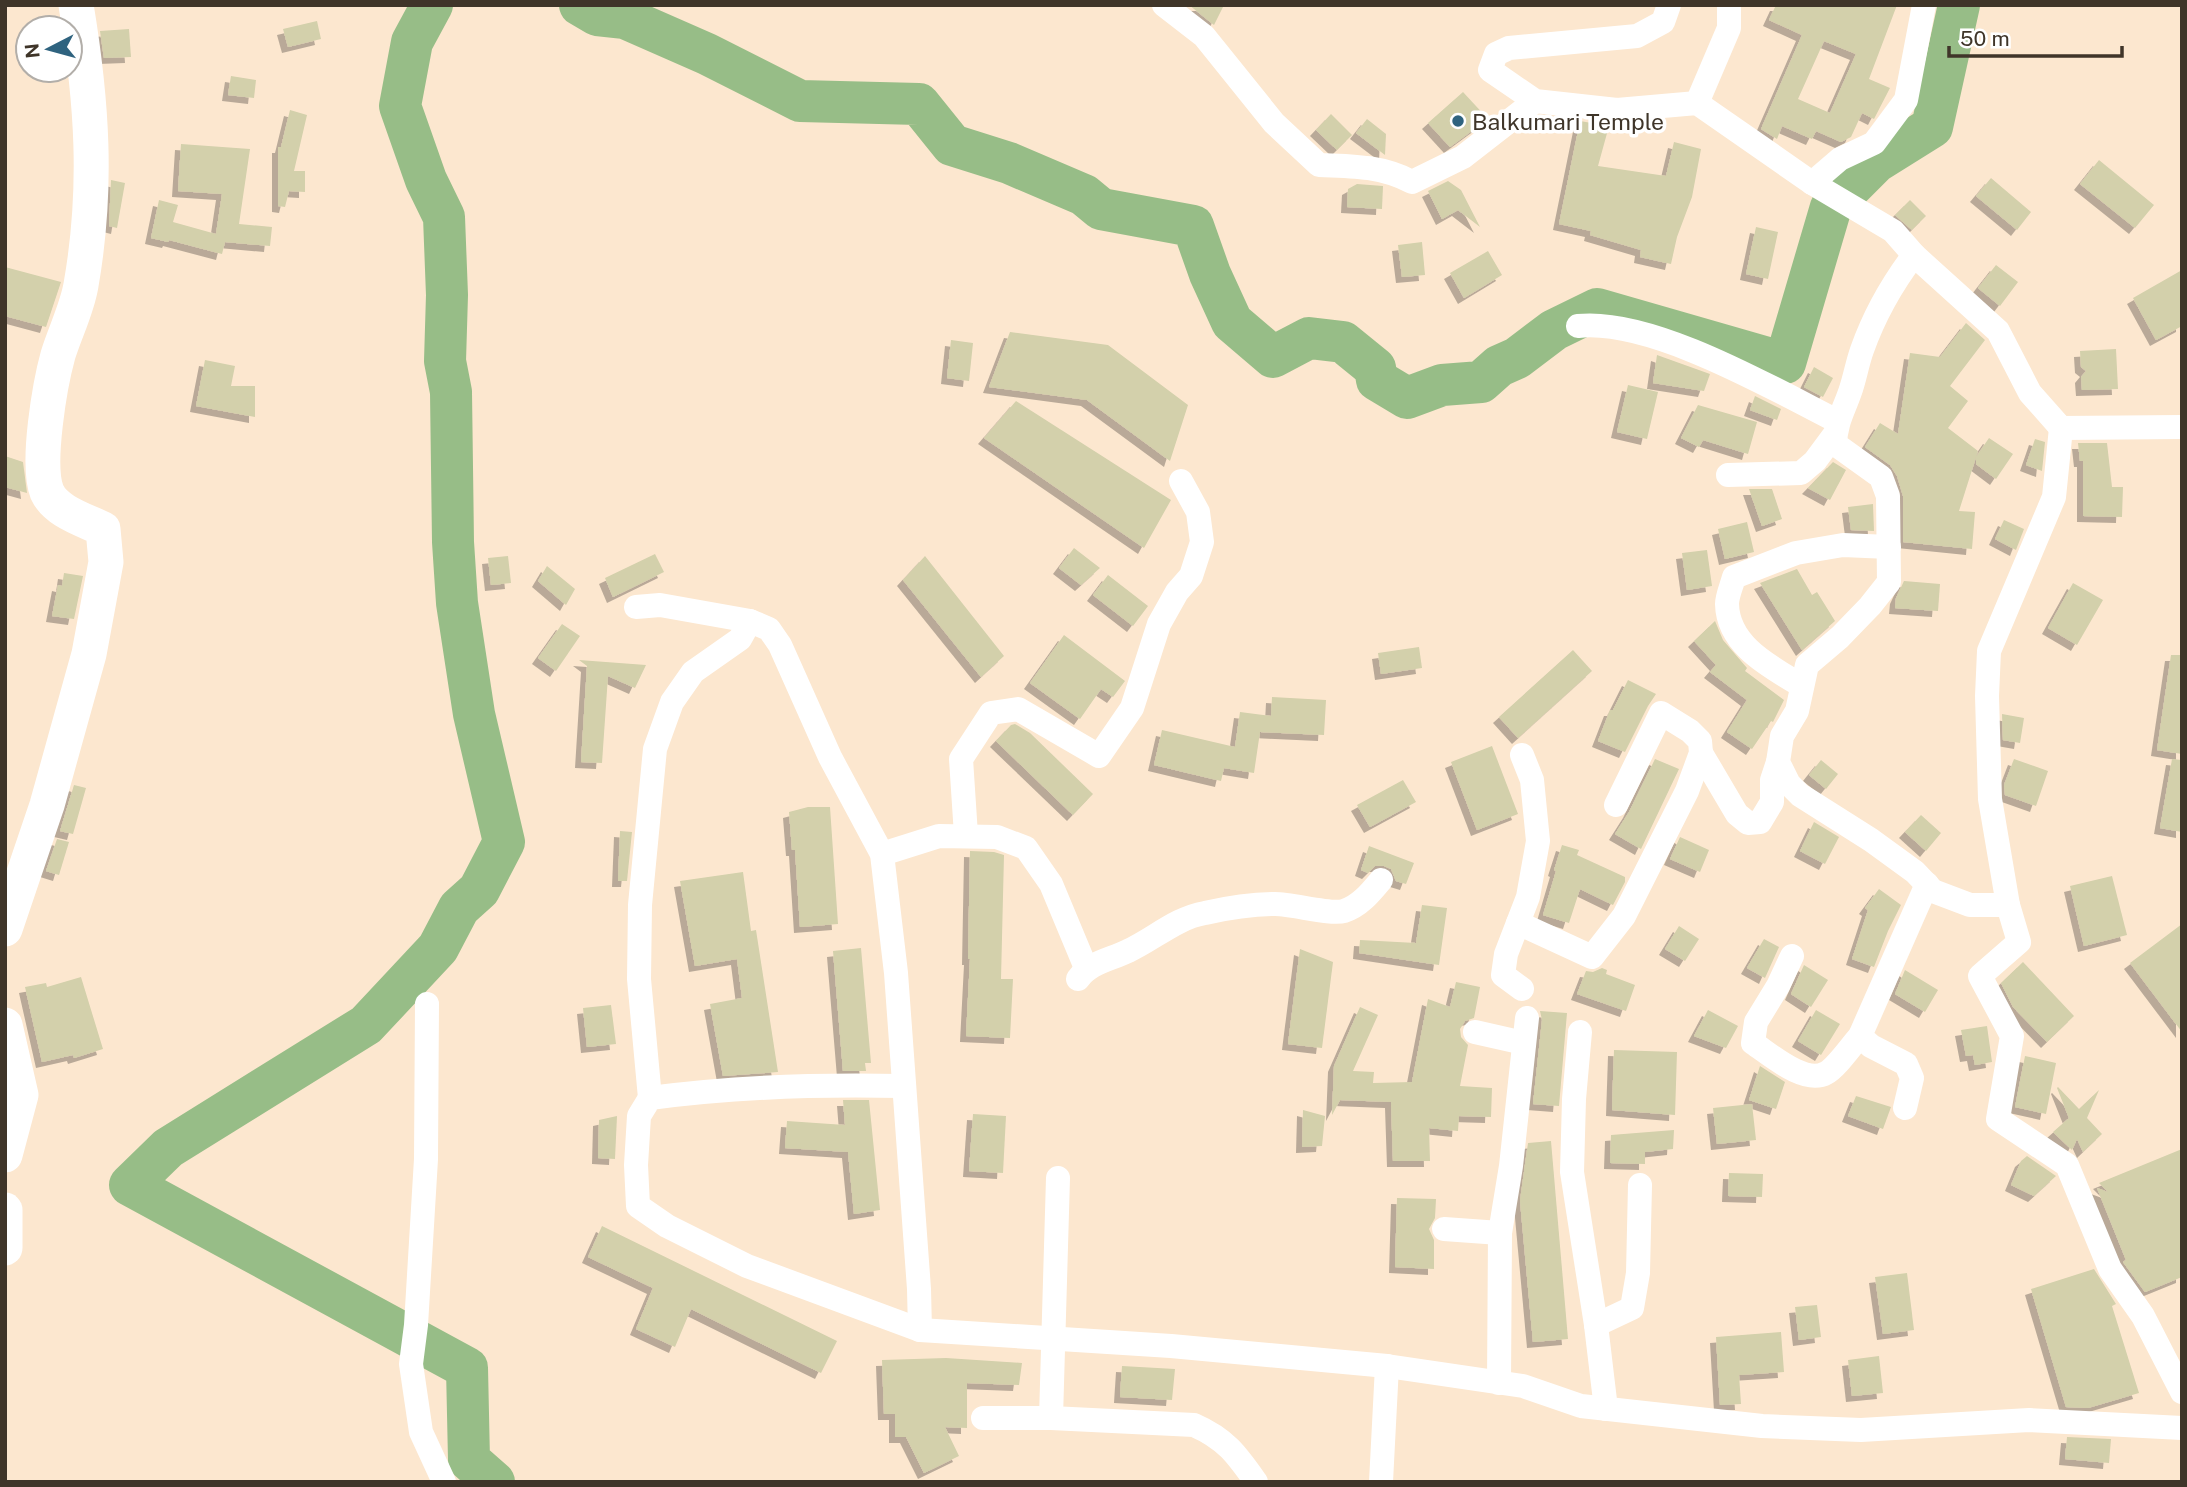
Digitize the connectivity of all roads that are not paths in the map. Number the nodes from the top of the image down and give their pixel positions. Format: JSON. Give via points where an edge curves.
{"nodes":[{"id":1,"x":76,"y":5,"type":"edge"},
{"id":2,"x":1164,"y":5,"type":"edge"},
{"id":3,"x":1669,"y":5,"type":"edge"},
{"id":4,"x":1729,"y":5,"type":"edge"},
{"id":5,"x":1924,"y":5,"type":"edge"},
{"id":6,"x":1535,"y":101,"type":"junction"},
{"id":7,"x":1697,"y":103,"type":"junction"},
{"id":8,"x":1812,"y":183,"type":"junction"},
{"id":9,"x":1914,"y":255,"type":"junction"},
{"id":10,"x":1578,"y":326,"type":"dead end"},
{"id":11,"x":2182,"y":427,"type":"edge"},
{"id":12,"x":1836,"y":428,"type":"junction"},
{"id":13,"x":2061,"y":429,"type":"junction"},
{"id":14,"x":1728,"y":475,"type":"dead end"},
{"id":15,"x":1181,"y":481,"type":"dead end"},
{"id":16,"x":1889,"y":547,"type":"junction"},
{"id":17,"x":636,"y":607,"type":"dead end"},
{"id":18,"x":750,"y":621,"type":"junction"},
{"id":19,"x":1802,"y":686,"type":"junction"},
{"id":20,"x":1701,"y":753,"type":"junction"},
{"id":21,"x":1522,"y":755,"type":"dead end"},
{"id":22,"x":1778,"y":762,"type":"junction"},
{"id":23,"x":1616,"y":805,"type":"dead end"},
{"id":24,"x":966,"y":835,"type":"junction"},
{"id":25,"x":882,"y":854,"type":"junction"},
{"id":26,"x":1381,"y":880,"type":"dead end"},
{"id":27,"x":1927,"y":884,"type":"junction"},
{"id":28,"x":2008,"y":905,"type":"junction"},
{"id":29,"x":1518,"y":923,"type":"junction"},
{"id":30,"x":5,"y":929,"type":"edge"},
{"id":31,"x":1792,"y":956,"type":"dead end"},
{"id":32,"x":1522,"y":989,"type":"dead end"},
{"id":33,"x":427,"y":1004,"type":"dead end"},
{"id":34,"x":5,"y":1025,"type":"edge"},
{"id":35,"x":1475,"y":1032,"type":"dead end"},
{"id":36,"x":1580,"y":1032,"type":"dead end"},
{"id":37,"x":1860,"y":1036,"type":"junction"},
{"id":38,"x":903,"y":1086,"type":"junction"},
{"id":39,"x":650,"y":1098,"type":"junction"},
{"id":40,"x":1905,"y":1108,"type":"dead end"},
{"id":41,"x":5,"y":1155,"type":"edge"},
{"id":42,"x":1059,"y":1178,"type":"dead end"},
{"id":43,"x":1640,"y":1185,"type":"dead end"},
{"id":44,"x":5,"y":1210,"type":"edge"},
{"id":45,"x":1444,"y":1229,"type":"dead end"},
{"id":46,"x":1500,"y":1233,"type":"junction"},
{"id":47,"x":5,"y":1248,"type":"edge"},
{"id":48,"x":1596,"y":1325,"type":"junction"},
{"id":49,"x":920,"y":1331,"type":"junction"},
{"id":50,"x":1052,"y":1340,"type":"junction"},
{"id":51,"x":1387,"y":1366,"type":"junction"},
{"id":52,"x":1499,"y":1382,"type":"junction"},
{"id":53,"x":2182,"y":1392,"type":"edge"},
{"id":54,"x":1606,"y":1409,"type":"junction"},
{"id":55,"x":983,"y":1418,"type":"dead end"},
{"id":56,"x":1051,"y":1418,"type":"junction"},
{"id":57,"x":2182,"y":1428,"type":"edge"},
{"id":58,"x":444,"y":1482,"type":"edge"},
{"id":59,"x":1256,"y":1482,"type":"edge"},
{"id":60,"x":1381,"y":1482,"type":"edge"}],
"edges":[{"from":1,"to":30,"type":"street","via":[[88,72],[93,172],[81,287],[58,358],[43,468],[48,492],[60,508],[103,529],[106,562],[89,654],[47,805]]},
{"from":2,"to":6,"type":"street","via":[[1204,36],[1273,123],[1319,165],[1361,166],[1412,182],[1463,157]]},
{"from":3,"to":6,"type":"street","via":[[1663,22],[1637,36],[1509,48],[1496,54],[1490,70]]},
{"from":4,"to":7,"type":"street","via":[[1728,28]]},
{"from":5,"to":8,"type":"street","via":[[1906,100],[1874,143],[1840,159]]},
{"from":6,"to":7,"type":"street","via":[[1616,110]]},
{"from":7,"to":8,"type":"street"},
{"from":8,"to":9,"type":"street","via":[[1893,231]]},
{"from":9,"to":12,"type":"street","via":[[1894,282],[1861,350]]},
{"from":9,"to":13,"type":"street","via":[[1998,331],[2030,393]]},
{"from":10,"to":12,"type":"street","via":[[1637,333],[1685,349],[1725,365]]},
{"from":11,"to":13,"type":"street"},
{"from":12,"to":14,"type":"street","via":[[1815,461],[1801,473]]},
{"from":12,"to":16,"type":"street","via":[[1835,444],[1881,477],[1888,496]]},
{"from":13,"to":28,"type":"street","via":[[2054,497],[1989,651],[1990,799]]},
{"from":15,"to":24,"type":"street","via":[[1198,512],[1202,542],[1191,576],[1159,624],[1132,708],[1099,756],[1018,709],[991,713],[961,759]]},
{"from":16,"to":19,"type":"street","via":[[1889,582],[1840,637],[1807,665]]},
{"from":16,"to":19,"type":"street","via":[[1843,545],[1796,553],[1734,577],[1727,603],[1735,635],[1760,660]]},
{"from":17,"to":18,"type":"street","via":[[660,605]]},
{"from":18,"to":25,"type":"street","via":[[769,629],[780,645],[830,757]]},
{"from":18,"to":39,"type":"street","via":[[740,639],[693,672],[672,702],[654,750],[640,905],[639,979]]},
{"from":19,"to":22,"type":"street","via":[[1797,711],[1782,736]]},
{"from":20,"to":22,"type":"street","via":[[1737,814],[1748,823],[1760,822],[1772,802]]},
{"from":20,"to":23,"type":"street","via":[[1700,741],[1661,713]]},
{"from":20,"to":29,"type":"street","via":[[1687,791],[1624,916],[1592,957]]},
{"from":21,"to":29,"type":"street","via":[[1532,780],[1538,841],[1528,897]]},
{"from":22,"to":27,"type":"street","via":[[1789,785],[1800,795],[1871,840]]},
{"from":24,"to":25,"type":"street","via":[[939,836]]},
{"from":24,"to":26,"type":"street","via":[[997,837],[1026,848],[1051,884],[1082,974],[1178,922],[1204,913],[1274,904],[1343,912],[1366,898]]},
{"from":25,"to":38,"type":"street"},
{"from":27,"to":28,"type":"street","via":[[1933,891],[1970,905]]},
{"from":27,"to":37,"type":"street"},
{"from":28,"to":53,"type":"street","via":[[2019,942],[1980,976],[2012,1036],[1998,1119],[2067,1166],[2110,1269],[2143,1316]]},
{"from":29,"to":32,"type":"street","via":[[1503,975]]},
{"from":31,"to":37,"type":"street","via":[[1756,1022],[1754,1043],[1811,1077],[1827,1073]]},
{"from":33,"to":58,"type":"street","via":[[426,1159],[411,1364],[421,1432]]},
{"from":34,"to":41,"type":"street","via":[[21,1095]]},
{"from":35,"to":46,"type":"street","via":[[1526,1031]]},
{"from":36,"to":48,"type":"street","via":[[1572,1172]]},
{"from":37,"to":40,"type":"street","via":[[1906,1064],[1912,1078]]},
{"from":38,"to":39,"type":"street","via":[[833,1084]]},
{"from":38,"to":49,"type":"street"},
{"from":39,"to":49,"type":"street","via":[[639,1116],[638,1206],[667,1226],[747,1266]]},
{"from":42,"to":50,"type":"street"},
{"from":43,"to":48,"type":"street","via":[[1638,1273],[1632,1308]]},
{"from":44,"to":47,"type":"street"},
{"from":45,"to":46,"type":"street"},
{"from":46,"to":52,"type":"street"},
{"from":48,"to":54,"type":"street"},
{"from":49,"to":50,"type":"street"},
{"from":50,"to":51,"type":"street"},
{"from":50,"to":56,"type":"street"},
{"from":51,"to":52,"type":"street"},
{"from":51,"to":60,"type":"street"},
{"from":52,"to":54,"type":"street"},
{"from":54,"to":57,"type":"street","via":[[1821,1429],[2029,1420]]},
{"from":55,"to":56,"type":"street"},
{"from":56,"to":59,"type":"street","via":[[1194,1425],[1231,1448]]}]}
